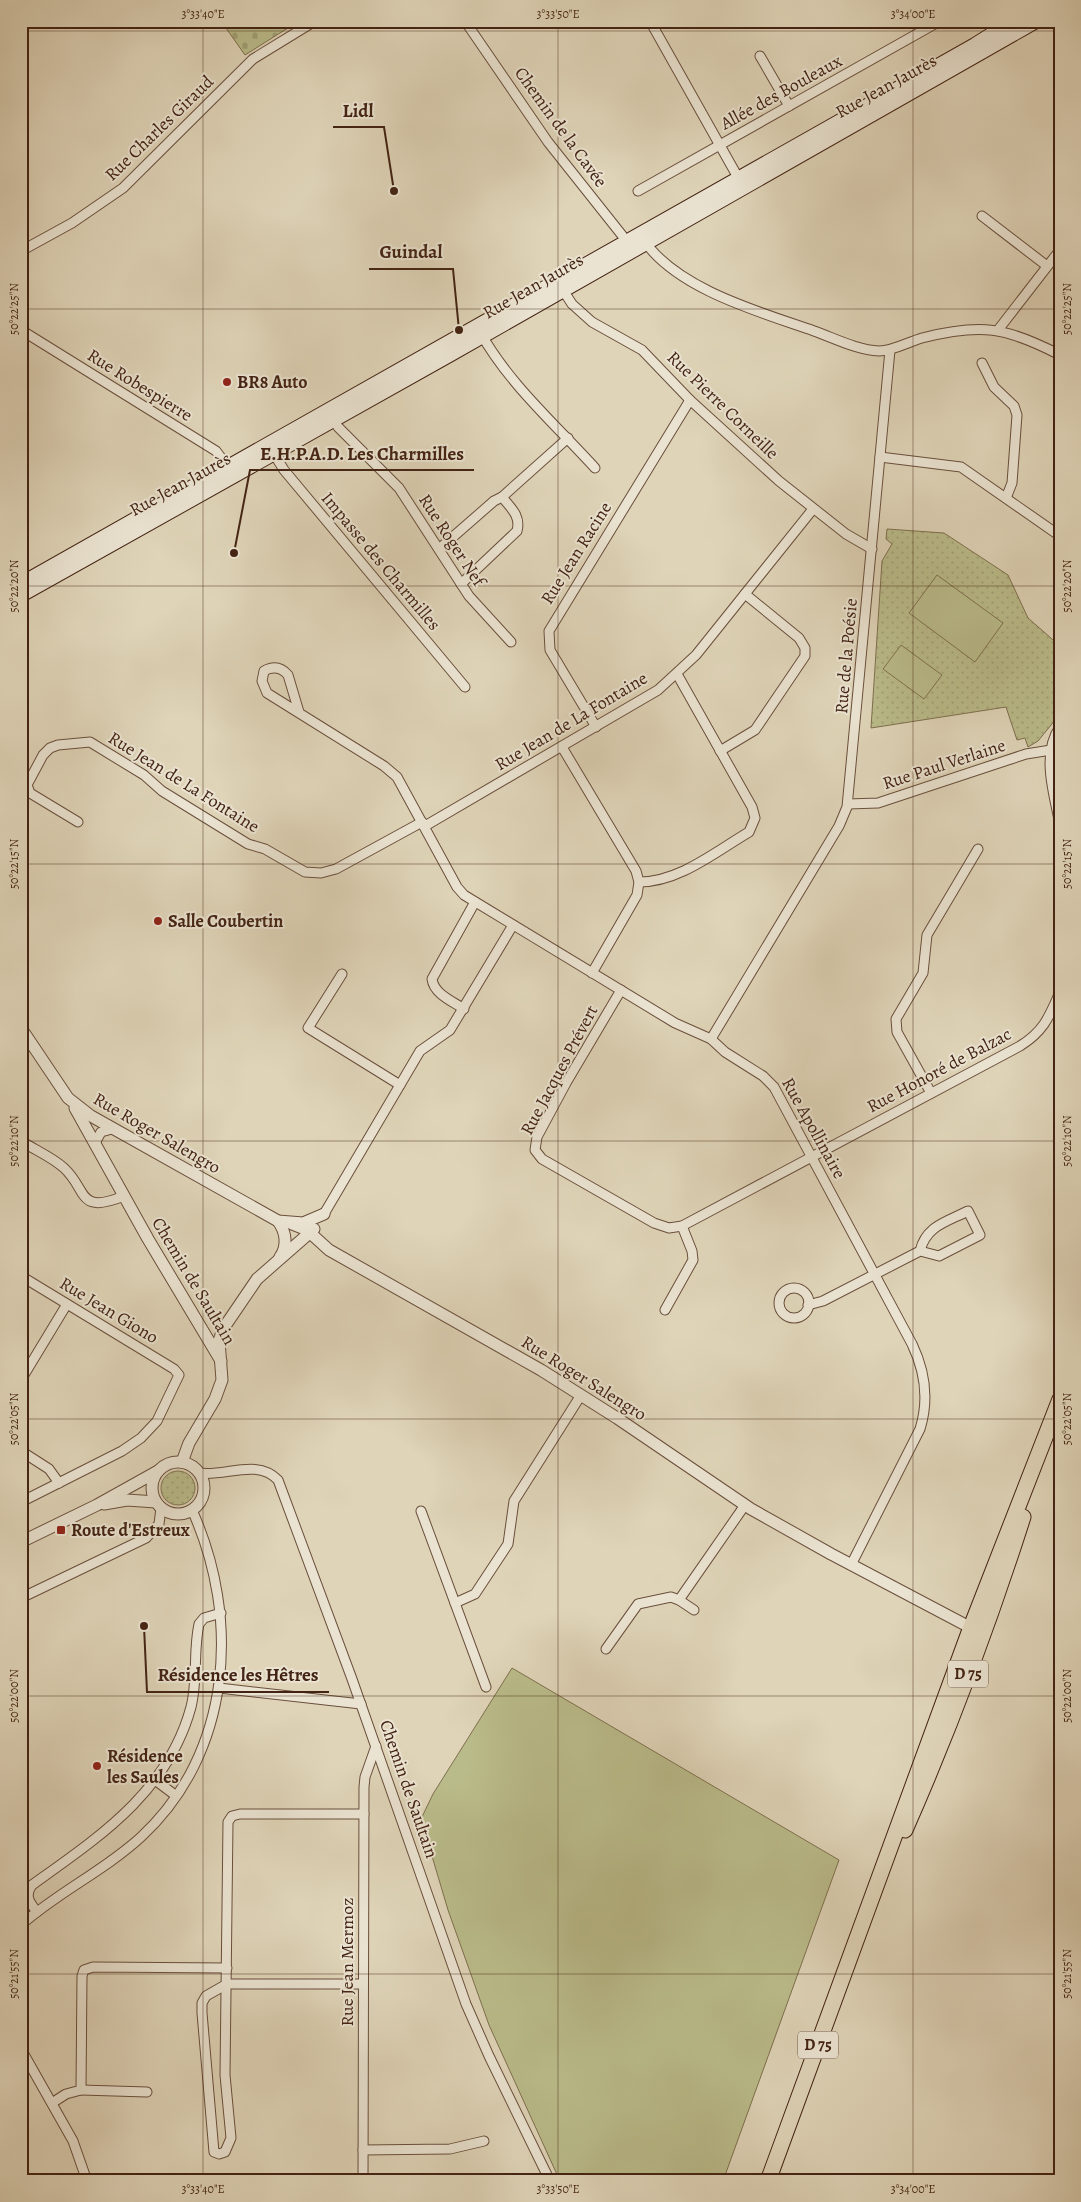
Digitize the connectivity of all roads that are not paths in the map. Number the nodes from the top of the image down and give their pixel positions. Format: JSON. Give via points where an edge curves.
{"nodes":[{"id":1,"x":314,"y":21,"type":"edge"},
{"id":2,"x":465,"y":21,"type":"edge"},
{"id":3,"x":650,"y":21,"type":"edge"},
{"id":4,"x":940,"y":21,"type":"edge"},
{"id":5,"x":1013,"y":21,"type":"edge"},
{"id":6,"x":1036,"y":21,"type":"edge"},
{"id":7,"x":760,"y":56,"type":"dead end"},
{"id":8,"x":789,"y":106,"type":"junction"},
{"id":9,"x":719,"y":145,"type":"junction"},
{"id":10,"x":741,"y":184,"type":"junction"},
{"id":11,"x":638,"y":191,"type":"dead end"},
{"id":12,"x":982,"y":216,"type":"dead end"},
{"id":13,"x":643,"y":239,"type":"junction"},
{"id":14,"x":630,"y":246,"type":"junction"},
{"id":15,"x":1060,"y":250,"type":"edge"},
{"id":16,"x":21,"y":251,"type":"edge"},
{"id":17,"x":1047,"y":266,"type":"junction"},
{"id":18,"x":560,"y":286,"type":"junction"},
{"id":19,"x":21,"y":330,"type":"edge"},
{"id":20,"x":998,"y":330,"type":"junction"},
{"id":21,"x":480,"y":332,"type":"junction"},
{"id":22,"x":890,"y":350,"type":"junction"},
{"id":23,"x":1060,"y":355,"type":"edge"},
{"id":24,"x":982,"y":363,"type":"dead end"},
{"id":25,"x":690,"y":400,"type":"junction"},
{"id":26,"x":330,"y":416,"type":"junction"},
{"id":27,"x":568,"y":438,"type":"junction"},
{"id":28,"x":274,"y":454,"type":"junction"},
{"id":29,"x":880,"y":457,"type":"junction"},
{"id":30,"x":595,"y":468,"type":"dead end"},
{"id":31,"x":231,"y":471,"type":"junction"},
{"id":32,"x":502,"y":497,"type":"junction"},
{"id":33,"x":1006,"y":498,"type":"junction"},
{"id":34,"x":813,"y":509,"type":"junction"},
{"id":35,"x":1060,"y":536,"type":"edge"},
{"id":36,"x":439,"y":549,"type":"junction"},
{"id":37,"x":872,"y":549,"type":"junction"},
{"id":38,"x":21,"y":584,"type":"edge"},
{"id":39,"x":461,"y":584,"type":"junction"},
{"id":40,"x":745,"y":594,"type":"junction"},
{"id":41,"x":21,"y":595,"type":"edge"},
{"id":42,"x":511,"y":642,"type":"dead end"},
{"id":43,"x":676,"y":674,"type":"junction"},
{"id":44,"x":465,"y":687,"type":"dead end"},
{"id":45,"x":299,"y":712,"type":"junction"},
{"id":46,"x":596,"y":727,"type":"junction"},
{"id":47,"x":1060,"y":727,"type":"edge"},
{"id":48,"x":562,"y":746,"type":"junction"},
{"id":49,"x":1051,"y":750,"type":"junction"},
{"id":50,"x":720,"y":751,"type":"junction"},
{"id":51,"x":848,"y":804,"type":"junction"},
{"id":52,"x":78,"y":822,"type":"dead end"},
{"id":53,"x":423,"y":824,"type":"junction"},
{"id":54,"x":1060,"y":824,"type":"edge"},
{"id":55,"x":978,"y":849,"type":"dead end"},
{"id":56,"x":639,"y":882,"type":"junction"},
{"id":57,"x":475,"y":902,"type":"junction"},
{"id":58,"x":513,"y":925,"type":"junction"},
{"id":59,"x":592,"y":973,"type":"junction"},
{"id":60,"x":342,"y":974,"type":"dead end"},
{"id":61,"x":621,"y":990,"type":"junction"},
{"id":62,"x":1060,"y":992,"type":"edge"},
{"id":63,"x":464,"y":1009,"type":"junction"},
{"id":64,"x":21,"y":1028,"type":"edge"},
{"id":65,"x":711,"y":1039,"type":"junction"},
{"id":66,"x":400,"y":1085,"type":"junction"},
{"id":67,"x":931,"y":1093,"type":"junction"},
{"id":68,"x":68,"y":1098,"type":"junction"},
{"id":69,"x":112,"y":1129,"type":"junction"},
{"id":70,"x":21,"y":1142,"type":"edge"},
{"id":71,"x":95,"y":1143,"type":"junction"},
{"id":72,"x":812,"y":1156,"type":"junction"},
{"id":73,"x":124,"y":1196,"type":"junction"},
{"id":74,"x":324,"y":1214,"type":"junction"},
{"id":75,"x":278,"y":1221,"type":"junction"},
{"id":76,"x":292,"y":1224,"type":"junction"},
{"id":77,"x":682,"y":1226,"type":"junction"},
{"id":78,"x":310,"y":1233,"type":"junction"},
{"id":79,"x":920,"y":1250,"type":"junction"},
{"id":80,"x":279,"y":1258,"type":"junction"},
{"id":81,"x":874,"y":1274,"type":"junction"},
{"id":82,"x":21,"y":1276,"type":"edge"},
{"id":83,"x":67,"y":1304,"type":"junction"},
{"id":84,"x":808,"y":1305,"type":"dead end"},
{"id":85,"x":664,"y":1310,"type":"dead end"},
{"id":86,"x":202,"y":1327,"type":"junction"},
{"id":87,"x":223,"y":1329,"type":"junction"},
{"id":88,"x":221,"y":1361,"type":"junction"},
{"id":89,"x":21,"y":1380,"type":"edge"},
{"id":90,"x":581,"y":1395,"type":"junction"},
{"id":91,"x":1060,"y":1399,"type":"edge"},
{"id":92,"x":21,"y":1451,"type":"edge"},
{"id":93,"x":182,"y":1462,"type":"junction"},
{"id":94,"x":159,"y":1470,"type":"junction"},
{"id":95,"x":199,"y":1473,"type":"junction"},
{"id":96,"x":59,"y":1483,"type":"junction"},
{"id":97,"x":21,"y":1502,"type":"edge"},
{"id":98,"x":159,"y":1505,"type":"junction"},
{"id":99,"x":745,"y":1505,"type":"junction"},
{"id":100,"x":97,"y":1506,"type":"junction"},
{"id":101,"x":192,"y":1510,"type":"junction"},
{"id":102,"x":421,"y":1512,"type":"dead end"},
{"id":103,"x":21,"y":1542,"type":"edge"},
{"id":104,"x":851,"y":1565,"type":"junction"},
{"id":105,"x":21,"y":1598,"type":"edge"},
{"id":106,"x":679,"y":1600,"type":"junction"},
{"id":107,"x":455,"y":1603,"type":"junction"},
{"id":108,"x":694,"y":1610,"type":"dead end"},
{"id":109,"x":221,"y":1613,"type":"junction"},
{"id":110,"x":977,"y":1631,"type":"junction"},
{"id":111,"x":606,"y":1650,"type":"dead end"},
{"id":112,"x":486,"y":1687,"type":"dead end"},
{"id":113,"x":220,"y":1688,"type":"junction"},
{"id":114,"x":361,"y":1704,"type":"junction"},
{"id":115,"x":376,"y":1746,"type":"junction"},
{"id":116,"x":155,"y":1780,"type":"junction"},
{"id":117,"x":175,"y":1795,"type":"junction"},
{"id":118,"x":364,"y":1814,"type":"junction"},
{"id":119,"x":37,"y":1912,"type":"junction"},
{"id":120,"x":21,"y":1925,"type":"edge"},
{"id":121,"x":227,"y":1968,"type":"junction"},
{"id":122,"x":227,"y":1984,"type":"junction"},
{"id":123,"x":364,"y":1984,"type":"junction"},
{"id":124,"x":21,"y":2050,"type":"edge"},
{"id":125,"x":82,"y":2090,"type":"junction"},
{"id":126,"x":147,"y":2092,"type":"dead end"},
{"id":127,"x":52,"y":2103,"type":"junction"},
{"id":128,"x":484,"y":2140,"type":"dead end"},
{"id":129,"x":363,"y":2150,"type":"junction"},
{"id":130,"x":87,"y":2181,"type":"edge"},
{"id":131,"x":363,"y":2181,"type":"edge"},
{"id":132,"x":550,"y":2181,"type":"edge"},
{"id":133,"x":768,"y":2181,"type":"edge"}],
"edges":[{"from":1,"to":16,"type":"street","name":"Rue Charles Giraud","via":[[253,59],[123,188],[72,223]]},
{"from":2,"to":14,"type":"street","name":"Chemin de la Cavée","via":[[548,142]]},
{"from":3,"to":9,"type":"street"},
{"from":4,"to":8,"type":"street","name":"Allée des Bouleaux"},
{"from":5,"to":10,"type":"main road","name":"Rue Jean Jaurès"},
{"from":6,"to":10,"type":"main road","name":"Rue Jean Jaurès"},
{"from":7,"to":8,"type":"street"},
{"from":8,"to":9,"type":"street","name":"Allée des Bouleaux"},
{"from":9,"to":10,"type":"street"},
{"from":9,"to":11,"type":"street","name":"Allée des Bouleaux"},
{"from":10,"to":13,"type":"main road","name":"Rue Jean Jaurès"},
{"from":12,"to":17,"type":"street"},
{"from":13,"to":14,"type":"main road","name":"Rue Jean Jaurès"},
{"from":13,"to":22,"type":"street","via":[[657,256],[699,286],[721,297],[860,348]]},
{"from":14,"to":18,"type":"main road","name":"Rue Jean Jaurès"},
{"from":15,"to":17,"type":"street"},
{"from":17,"to":20,"type":"street"},
{"from":18,"to":21,"type":"main road","name":"Rue Jean Jaurès"},
{"from":18,"to":25,"type":"street","name":"Rue Pierre Corneille","via":[[572,304],[592,322],[639,348]]},
{"from":19,"to":31,"type":"street","name":"Rue Robespierre","via":[[216,451]]},
{"from":20,"to":22,"type":"street","via":[[950,331]]},
{"from":20,"to":23,"type":"street","via":[[1036,342]]},
{"from":21,"to":26,"type":"main road","name":"Rue Jean Jaurès"},
{"from":21,"to":27,"type":"street","via":[[527,398]]},
{"from":22,"to":29,"type":"street","name":"Rue de la Poésie"},
{"from":24,"to":33,"type":"street","via":[[994,387],[1014,406],[1017,415],[1012,483]]},
{"from":25,"to":34,"type":"street","name":"Rue Pierre Corneille"},
{"from":25,"to":46,"type":"street","name":"Rue Jean Racine","via":[[549,631],[550,650]]},
{"from":26,"to":28,"type":"main road","name":"Rue Jean Jaurès"},
{"from":26,"to":31,"type":"main road","name":"Rue Jean Jaurès"},
{"from":26,"to":36,"type":"street","name":"Rue Roger Nef","via":[[399,488]]},
{"from":27,"to":30,"type":"street"},
{"from":27,"to":32,"type":"street"},
{"from":28,"to":31,"type":"main road","name":"Rue Jean Jaurès"},
{"from":28,"to":44,"type":"street","name":"Impasse des Charmilles"},
{"from":29,"to":33,"type":"street","via":[[957,466]]},
{"from":29,"to":37,"type":"street","name":"Rue de la Poésie"},
{"from":31,"to":38,"type":"main road","name":"Rue Jean Jaurès"},
{"from":31,"to":41,"type":"main road","name":"Rue Jean Jaurès"},
{"from":32,"to":36,"type":"street"},
{"from":32,"to":39,"type":"street","via":[[516,515],[517,531]]},
{"from":33,"to":35,"type":"street"},
{"from":34,"to":37,"type":"street","name":"Rue Pierre Corneille"},
{"from":34,"to":40,"type":"street","name":"Rue Jean de La Fontaine"},
{"from":36,"to":39,"type":"street","name":"Rue Roger Nef"},
{"from":37,"to":51,"type":"street","name":"Rue de la Poésie"},
{"from":39,"to":42,"type":"street","name":"Rue Roger Nef"},
{"from":40,"to":43,"type":"street","name":"Rue Jean de La Fontaine","via":[[703,648]]},
{"from":40,"to":50,"type":"street","via":[[799,638],[805,648],[805,656],[755,730]]},
{"from":43,"to":46,"type":"street","name":"Rue Jean de La Fontaine","via":[[644,700]]},
{"from":43,"to":50,"type":"street"},
{"from":45,"to":45,"type":"street","name":"Rue Apollinaire","via":[[264,691],[264,671],[277,668],[288,675]]},
{"from":45,"to":53,"type":"street","name":"Rue Apollinaire","via":[[394,773]]},
{"from":46,"to":48,"type":"street","name":"Rue Jean de La Fontaine"},
{"from":47,"to":49,"type":"street"},
{"from":48,"to":53,"type":"street","name":"Rue Jean de La Fontaine"},
{"from":48,"to":56,"type":"street","via":[[636,871]]},
{"from":49,"to":51,"type":"street","name":"Rue Paul Verlaine","via":[[1026,754],[878,803]]},
{"from":49,"to":54,"type":"street","via":[[1053,790]]},
{"from":50,"to":56,"type":"street","via":[[754,811],[752,830],[674,876]]},
{"from":51,"to":65,"type":"street","name":"Rue de la Poésie","via":[[839,826]]},
{"from":52,"to":53,"type":"street","name":"Rue Jean de La Fontaine","via":[[30,793],[27,785],[50,748],[90,742],[244,842],[265,849],[305,872],[321,873],[336,869]]},
{"from":53,"to":57,"type":"street","name":"Rue Apollinaire","via":[[457,887]]},
{"from":55,"to":67,"type":"street","via":[[927,935],[924,973],[895,1022],[897,1032]]},
{"from":56,"to":59,"type":"street","via":[[635,900]]},
{"from":57,"to":58,"type":"street","name":"Rue Apollinaire"},
{"from":57,"to":63,"type":"street","via":[[432,979],[441,994]]},
{"from":58,"to":59,"type":"street","name":"Rue Apollinaire"},
{"from":58,"to":63,"type":"street"},
{"from":59,"to":61,"type":"street","name":"Rue Apollinaire"},
{"from":60,"to":66,"type":"street","via":[[308,1028]]},
{"from":61,"to":65,"type":"street","name":"Rue Apollinaire","via":[[687,1030]]},
{"from":61,"to":77,"type":"street","name":"Rue Jacques Prévert","via":[[566,1083],[537,1137],[535,1150],[542,1159],[658,1225],[669,1228]]},
{"from":62,"to":67,"type":"street","name":"Rue Honoré de Balzac","via":[[1047,1021],[1036,1035]]},
{"from":63,"to":66,"type":"street","via":[[447,1034],[420,1051]]},
{"from":64,"to":68,"type":"street","name":"Rue Roger Salengro"},
{"from":65,"to":72,"type":"street","name":"Rue Apollinaire","via":[[771,1083]]},
{"from":66,"to":74,"type":"street"},
{"from":67,"to":72,"type":"street","name":"Rue Honoré de Balzac"},
{"from":68,"to":69,"type":"street","name":"Rue Roger Salengro"},
{"from":68,"to":71,"type":"street","name":"Chemin de Saultain"},
{"from":69,"to":71,"type":"street","via":[[101,1132]]},
{"from":69,"to":75,"type":"street","name":"Rue Roger Salengro"},
{"from":70,"to":73,"type":"street","via":[[63,1167],[85,1198],[103,1203]]},
{"from":71,"to":73,"type":"street","name":"Chemin de Saultain"},
{"from":72,"to":77,"type":"street"},
{"from":72,"to":81,"type":"street","name":"Rue Apollinaire"},
{"from":73,"to":86,"type":"street","name":"Chemin de Saultain"},
{"from":74,"to":76,"type":"street"},
{"from":74,"to":78,"type":"street"},
{"from":75,"to":76,"type":"street","name":"Rue Roger Salengro"},
{"from":75,"to":80,"type":"street","via":[[285,1243]]},
{"from":76,"to":78,"type":"street","name":"Rue Roger Salengro"},
{"from":77,"to":85,"type":"street","via":[[693,1260]]},
{"from":78,"to":80,"type":"street"},
{"from":78,"to":90,"type":"street","name":"Rue Roger Salengro","via":[[329,1250]]},
{"from":79,"to":79,"type":"street","via":[[939,1256],[980,1235],[968,1211],[926,1233]]},
{"from":79,"to":81,"type":"street"},
{"from":80,"to":87,"type":"street","via":[[257,1279]]},
{"from":81,"to":84,"type":"street","via":[[823,1301]]},
{"from":81,"to":104,"type":"street","name":"Rue Apollinaire","via":[[920,1363],[925,1384],[925,1407],[920,1429]]},
{"from":82,"to":83,"type":"street","name":"Rue Jean Giono"},
{"from":83,"to":89,"type":"street"},
{"from":83,"to":96,"type":"street","name":"Rue Jean Giono","via":[[178,1373],[177,1382],[160,1415],[147,1433],[122,1451]]},
{"from":86,"to":87,"type":"street","via":[[212,1332]]},
{"from":86,"to":88,"type":"street","name":"Chemin de Saultain"},
{"from":87,"to":88,"type":"street","via":[[219,1341]]},
{"from":88,"to":93,"type":"street","name":"Chemin de Saultain","via":[[223,1375],[220,1387]]},
{"from":90,"to":99,"type":"street","name":"Rue Roger Salengro"},
{"from":90,"to":107,"type":"street","via":[[514,1501],[508,1544],[475,1594]]},
{"from":91,"to":110,"type":"main road","number":"D 75","via":[[1018,1501]]},
{"from":92,"to":96,"type":"street","via":[[49,1469]]},
{"from":93,"to":94,"type":"street","via":[[170,1463]]},
{"from":93,"to":95,"type":"street"},
{"from":94,"to":98,"type":"street","via":[[152,1485]]},
{"from":94,"to":100,"type":"street"},
{"from":95,"to":101,"type":"street","via":[[204,1492]]},
{"from":95,"to":114,"type":"street","name":"Chemin de Saultain","via":[[256,1470],[272,1474],[278,1480]]},
{"from":96,"to":97,"type":"street"},
{"from":98,"to":100,"type":"street","via":[[127,1500]]},
{"from":98,"to":101,"type":"street","via":[[176,1514]]},
{"from":98,"to":105,"type":"street","via":[[156,1528],[146,1538]]},
{"from":99,"to":104,"type":"street","name":"Rue Roger Salengro"},
{"from":99,"to":106,"type":"street"},
{"from":100,"to":103,"type":"street"},
{"from":101,"to":109,"type":"street","via":[[209,1552]]},
{"from":102,"to":107,"type":"street"},
{"from":104,"to":110,"type":"street","name":"Rue Roger Salengro"},
{"from":106,"to":108,"type":"street"},
{"from":106,"to":111,"type":"street","via":[[671,1597],[638,1604]]},
{"from":107,"to":112,"type":"street"},
{"from":109,"to":113,"type":"street"},
{"from":109,"to":116,"type":"street","via":[[204,1618],[199,1624],[191,1706]]},
{"from":110,"to":133,"type":"main road","number":"D 75","via":[[884,1860],[869,1909]]},
{"from":113,"to":114,"type":"street"},
{"from":113,"to":117,"type":"street","via":[[208,1729],[192,1767]]},
{"from":114,"to":115,"type":"street","name":"Chemin de Saultain"},
{"from":115,"to":118,"type":"street","name":"Rue Jean Mermoz","via":[[365,1777]]},
{"from":115,"to":132,"type":"street","name":"Chemin de Saultain","via":[[468,2010]]},
{"from":116,"to":117,"type":"street"},
{"from":116,"to":119,"type":"street","via":[[115,1824],[32,1885],[28,1898]]},
{"from":117,"to":119,"type":"street","via":[[136,1841]]},
{"from":118,"to":121,"type":"street","via":[[240,1814],[230,1819]]},
{"from":118,"to":123,"type":"street","name":"Rue Jean Mermoz"},
{"from":119,"to":120,"type":"street"},
{"from":121,"to":122,"type":"street"},
{"from":121,"to":125,"type":"street","via":[[93,1967],[84,1970]]},
{"from":122,"to":122,"type":"street","via":[[206,1996],[202,2008],[212,2149],[219,2154],[228,2149],[231,2138],[225,2075]]},
{"from":122,"to":123,"type":"street"},
{"from":123,"to":129,"type":"street","name":"Rue Jean Mermoz"},
{"from":124,"to":127,"type":"street"},
{"from":125,"to":126,"type":"street"},
{"from":125,"to":127,"type":"street","via":[[66,2094]]},
{"from":127,"to":130,"type":"street","via":[[77,2150]]},
{"from":128,"to":129,"type":"street","via":[[450,2149]]},
{"from":129,"to":131,"type":"street","name":"Rue Jean Mermoz"}]}
